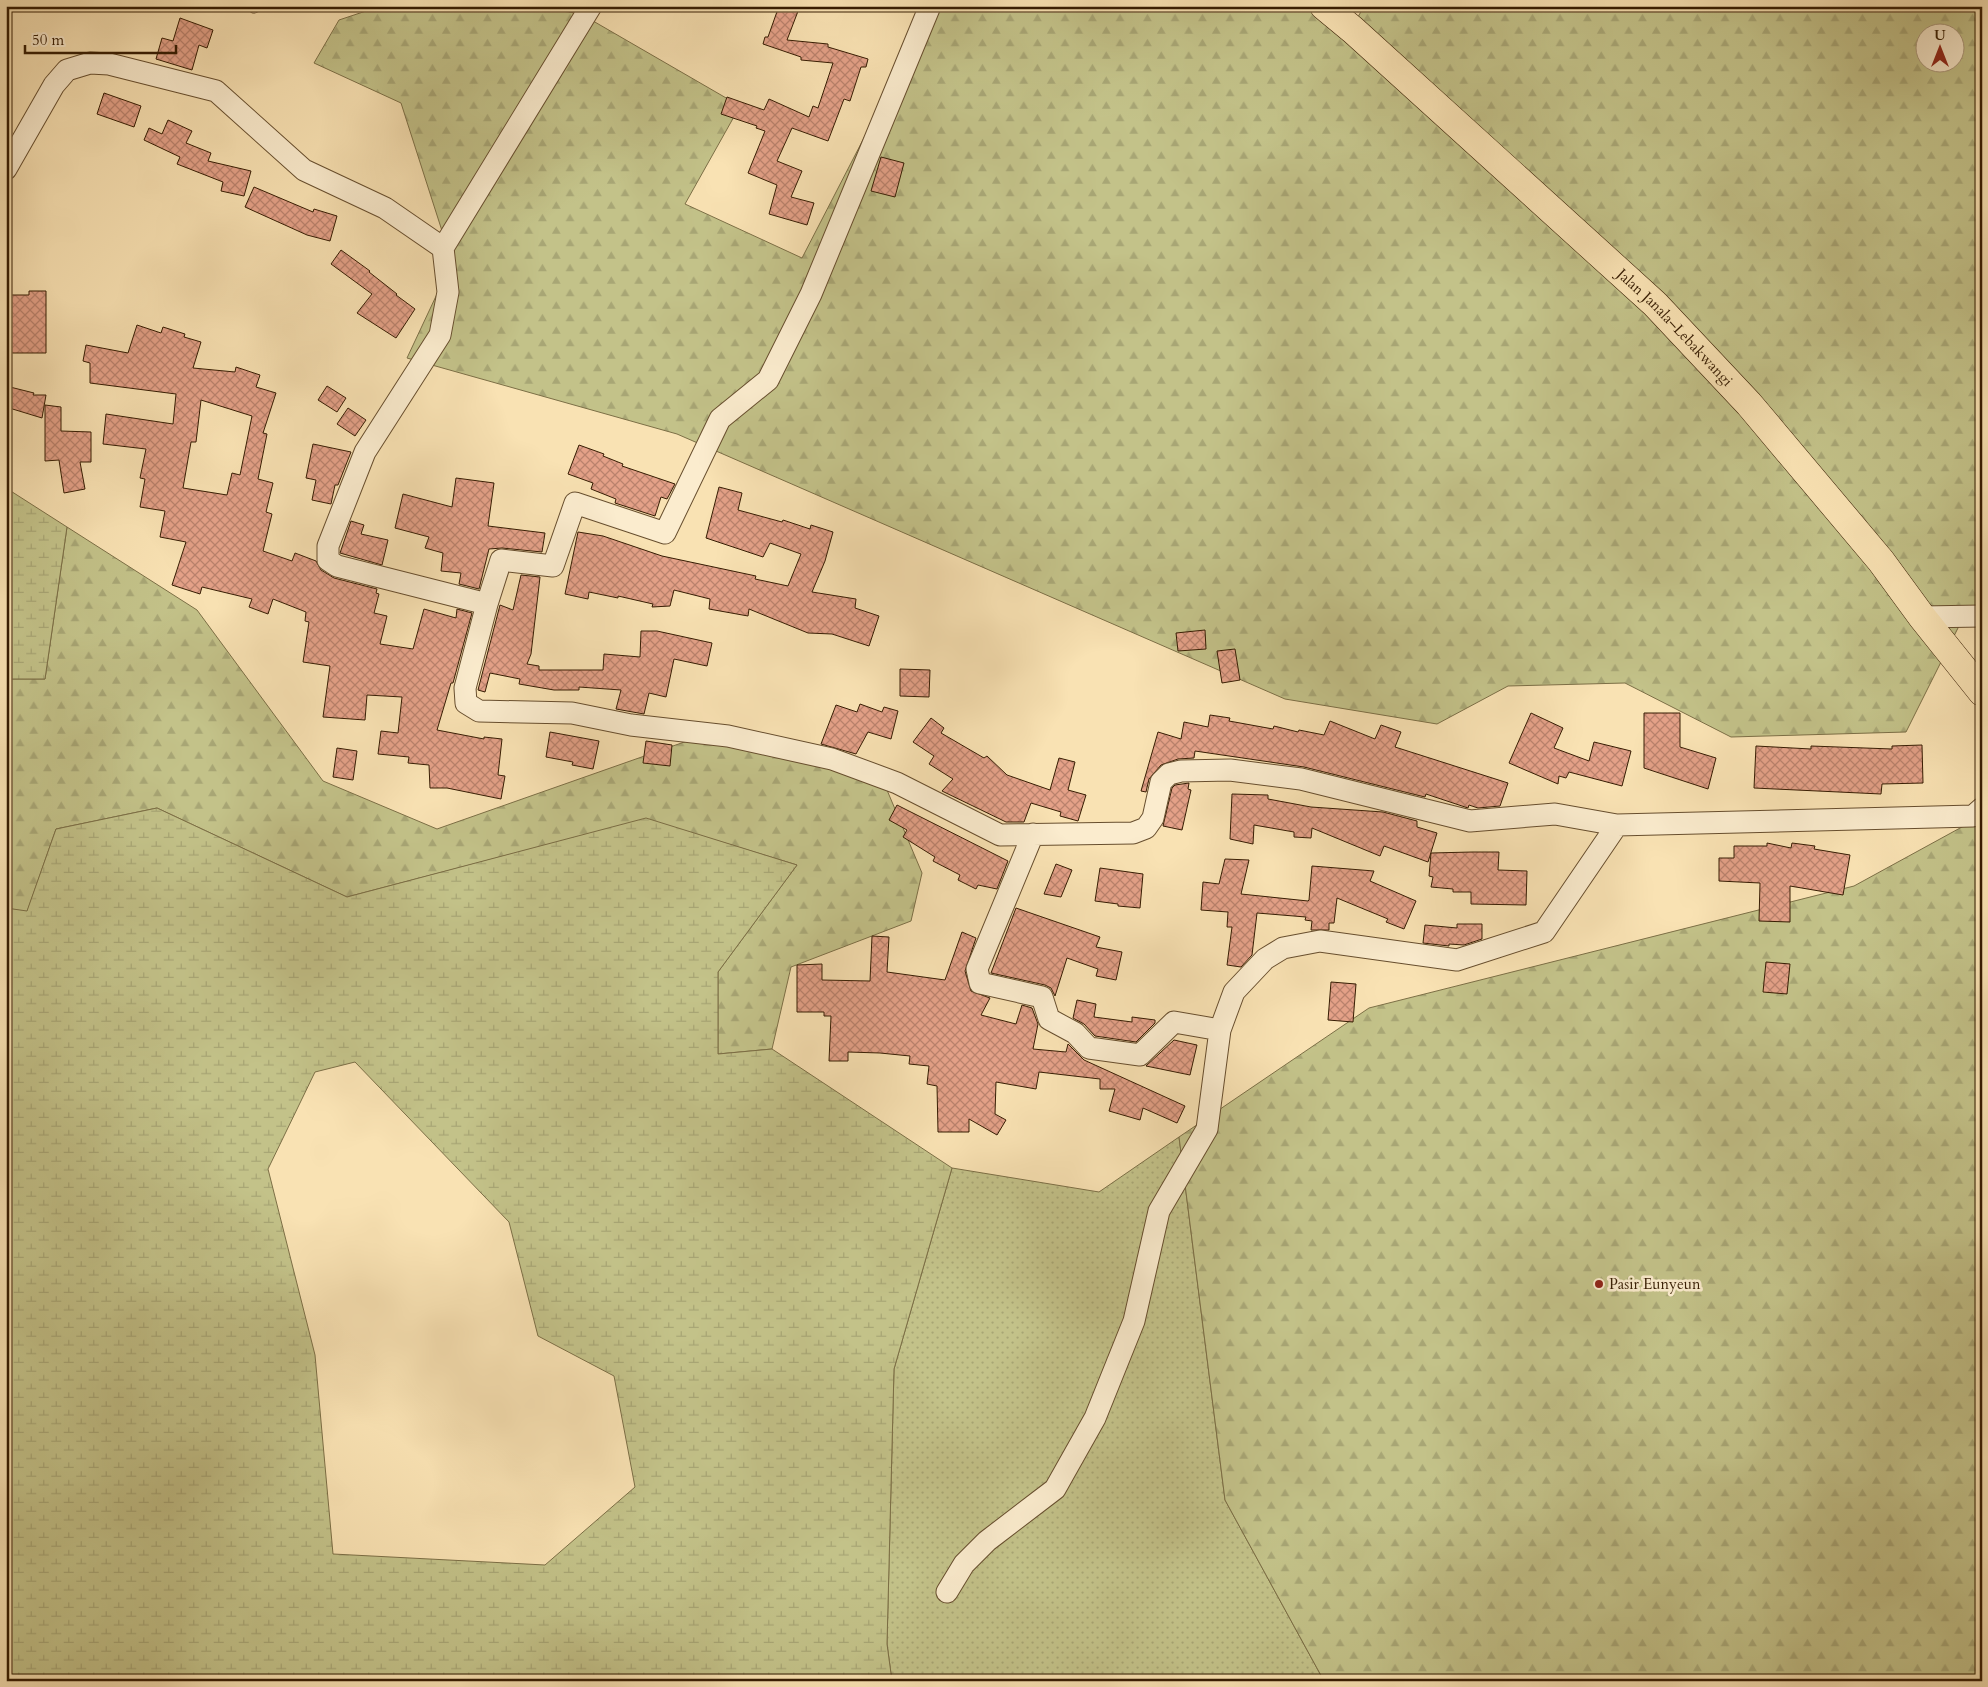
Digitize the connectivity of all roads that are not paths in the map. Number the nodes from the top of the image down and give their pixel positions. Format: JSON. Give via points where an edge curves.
{"nodes":[{"id":1,"x":930,"y":6,"type":"edge"},
{"id":2,"x":1324,"y":6,"type":"edge"},
{"id":3,"x":584,"y":7,"type":"edge"},
{"id":4,"x":6,"y":169,"type":"edge"},
{"id":5,"x":443,"y":248,"type":"junction"},
{"id":6,"x":487,"y":604,"type":"junction"},
{"id":7,"x":1982,"y":616,"type":"edge"},
{"id":8,"x":1922,"y":618,"type":"junction"},
{"id":9,"x":1982,"y":692,"type":"edge"},
{"id":10,"x":1979,"y":813,"type":"edge"},
{"id":11,"x":1617,"y":824,"type":"junction"},
{"id":12,"x":1034,"y":834,"type":"junction"},
{"id":13,"x":1220,"y":1030,"type":"junction"},
{"id":14,"x":947,"y":1592,"type":"dead end"}],
"edges":[{"from":1,"to":6,"type":"street","via":[[811,294],[768,380],[720,419],[665,533],[575,503],[553,566],[500,560]]},
{"from":2,"to":8,"type":"main road","name":"Jalan Janala–Lebakwangi","via":[[1361,36],[1654,304],[1749,404],[1881,561]]},
{"from":3,"to":5,"type":"street"},
{"from":4,"to":5,"type":"street","via":[[66,70],[90,63],[109,64],[216,91],[304,170],[385,208]]},
{"from":5,"to":6,"type":"street","via":[[448,292],[440,335],[365,452],[328,546],[328,560],[337,566]]},
{"from":6,"to":12,"type":"street","via":[[465,688],[466,702],[479,711],[572,713],[631,725],[728,736],[832,759],[897,783],[1000,835]]},
{"from":7,"to":8,"type":"street"},
{"from":8,"to":9,"type":"main road","name":"Jalan Janala–Lebakwangi"},
{"from":10,"to":11,"type":"street"},
{"from":11,"to":12,"type":"street","via":[[1555,814],[1470,821],[1301,779],[1230,770],[1168,774],[1161,782],[1154,818],[1146,828],[1133,832]]},
{"from":11,"to":13,"type":"street","via":[[1544,932],[1458,960],[1320,941],[1283,948],[1265,958],[1234,992]]},
{"from":12,"to":13,"type":"street","via":[[976,969],[980,983],[1042,997],[1049,1019],[1075,1033],[1090,1048],[1140,1055],[1174,1022]]},
{"from":13,"to":14,"type":"street","via":[[1207,1129],[1159,1211],[1134,1321],[1096,1418],[1055,1489],[987,1541],[964,1564]]}]}
